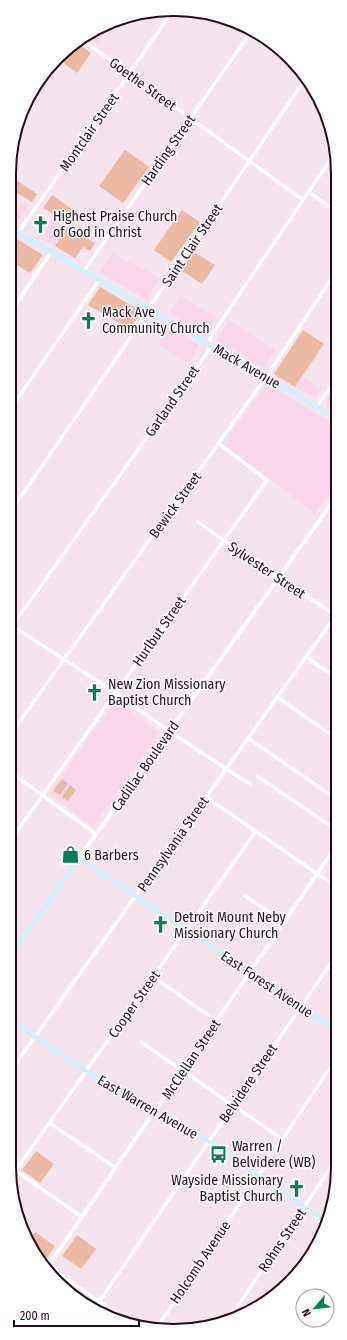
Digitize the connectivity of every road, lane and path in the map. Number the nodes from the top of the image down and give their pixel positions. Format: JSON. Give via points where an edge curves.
{"nodes":[{"id":1,"x":169,"y":16,"type":"edge"},
{"id":2,"x":248,"y":35,"type":"edge"},
{"id":3,"x":86,"y":43,"type":"edge"},
{"id":4,"x":129,"y":74,"type":"junction"},
{"id":5,"x":302,"y":84,"type":"edge"},
{"id":6,"x":190,"y":119,"type":"junction"},
{"id":7,"x":331,"y":159,"type":"edge"},
{"id":8,"x":249,"y":161,"type":"junction"},
{"id":9,"x":308,"y":192,"type":"junction"},
{"id":10,"x":303,"y":200,"type":"junction"},
{"id":11,"x":331,"y":208,"type":"edge"},
{"id":12,"x":18,"y":233,"type":"joint"},
{"id":13,"x":51,"y":252,"type":"junction"},
{"id":14,"x":84,"y":271,"type":"junction"},
{"id":15,"x":99,"y":280,"type":"junction"},
{"id":16,"x":331,"y":280,"type":"edge"},
{"id":17,"x":16,"y":304,"type":"edge"},
{"id":18,"x":149,"y":308,"type":"junction"},
{"id":19,"x":209,"y":344,"type":"junction"},
{"id":20,"x":266,"y":377,"type":"junction"},
{"id":21,"x":331,"y":386,"type":"edge"},
{"id":22,"x":16,"y":401,"type":"edge"},
{"id":23,"x":317,"y":407,"type":"junction"},
{"id":24,"x":331,"y":415,"type":"edge"},
{"id":25,"x":219,"y":444,"type":"junction"},
{"id":26,"x":16,"y":504,"type":"edge"},
{"id":27,"x":331,"y":504,"type":"edge"},
{"id":28,"x":198,"y":522,"type":"dead end"},
{"id":29,"x":224,"y":541,"type":"junction"},
{"id":30,"x":278,"y":578,"type":"junction"},
{"id":31,"x":331,"y":612,"type":"edge"},
{"id":32,"x":16,"y":618,"type":"edge"},
{"id":33,"x":331,"y":622,"type":"edge"},
{"id":34,"x":16,"y":628,"type":"edge"},
{"id":35,"x":306,"y":657,"type":"junction"},
{"id":36,"x":65,"y":659,"type":"junction"},
{"id":37,"x":331,"y":674,"type":"edge"},
{"id":38,"x":115,"y":693,"type":"junction"},
{"id":39,"x":277,"y":697,"type":"junction"},
{"id":40,"x":16,"y":727,"type":"edge"},
{"id":41,"x":170,"y":731,"type":"junction"},
{"id":42,"x":331,"y":735,"type":"edge"},
{"id":43,"x":248,"y":738,"type":"junction"},
{"id":44,"x":227,"y":768,"type":"junction"},
{"id":45,"x":16,"y":776,"type":"dead end"},
{"id":46,"x":257,"y":776,"type":"dead end"},
{"id":47,"x":251,"y":784,"type":"dead end"},
{"id":48,"x":43,"y":796,"type":"junction"},
{"id":49,"x":331,"y":796,"type":"edge"},
{"id":50,"x":206,"y":797,"type":"junction"},
{"id":51,"x":331,"y":826,"type":"edge"},
{"id":52,"x":256,"y":831,"type":"junction"},
{"id":53,"x":16,"y":833,"type":"edge"},
{"id":54,"x":96,"y":834,"type":"junction"},
{"id":55,"x":331,"y":855,"type":"edge"},
{"id":56,"x":79,"y":858,"type":"junction"},
{"id":57,"x":318,"y":874,"type":"junction"},
{"id":58,"x":331,"y":883,"type":"edge"},
{"id":59,"x":244,"y":895,"type":"dead end"},
{"id":60,"x":136,"y":896,"type":"junction"},
{"id":61,"x":284,"y":923,"type":"junction"},
{"id":62,"x":187,"y":930,"type":"junction"},
{"id":63,"x":16,"y":947,"type":"edge"},
{"id":64,"x":331,"y":963,"type":"edge"},
{"id":65,"x":250,"y":972,"type":"junction"},
{"id":66,"x":153,"y":977,"type":"junction"},
{"id":67,"x":301,"y":1006,"type":"junction"},
{"id":68,"x":217,"y":1021,"type":"junction"},
{"id":69,"x":16,"y":1024,"type":"edge"},
{"id":70,"x":331,"y":1026,"type":"edge"},
{"id":71,"x":35,"y":1037,"type":"junction"},
{"id":72,"x":141,"y":1042,"type":"dead end"},
{"id":73,"x":16,"y":1063,"type":"edge"},
{"id":74,"x":331,"y":1066,"type":"edge"},
{"id":75,"x":183,"y":1070,"type":"junction"},
{"id":76,"x":86,"y":1071,"type":"junction"},
{"id":77,"x":234,"y":1105,"type":"junction"},
{"id":78,"x":156,"y":1110,"type":"junction"},
{"id":79,"x":50,"y":1123,"type":"junction"},
{"id":80,"x":282,"y":1139,"type":"junction"},
{"id":81,"x":208,"y":1142,"type":"junction"},
{"id":82,"x":331,"y":1167,"type":"edge"},
{"id":83,"x":116,"y":1168,"type":"junction"},
{"id":84,"x":16,"y":1171,"type":"joint"},
{"id":85,"x":258,"y":1176,"type":"junction"},
{"id":86,"x":304,"y":1208,"type":"junction"},
{"id":87,"x":82,"y":1217,"type":"junction"},
{"id":88,"x":322,"y":1219,"type":"edge"},
{"id":89,"x":51,"y":1264,"type":"edge"},
{"id":90,"x":60,"y":1276,"type":"edge"},
{"id":91,"x":99,"y":1301,"type":"junction"},
{"id":92,"x":97,"y":1304,"type":"edge"},
{"id":93,"x":234,"y":1312,"type":"edge"},
{"id":94,"x":118,"y":1314,"type":"edge"},
{"id":95,"x":160,"y":1324,"type":"edge"}],
"edges":[{"from":1,"to":4,"type":"street","name":"Montclair Street"},
{"from":2,"to":6,"type":"street","name":"Harding Street"},
{"from":3,"to":4,"type":"street","name":"Goethe Street"},
{"from":4,"to":6,"type":"street","name":"Goethe Street"},
{"from":4,"to":12,"type":"street","name":"Montclair Street"},
{"from":5,"to":8,"type":"street","name":"Saint Clair Street"},
{"from":6,"to":8,"type":"street","name":"Goethe Street"},
{"from":6,"to":14,"type":"street","name":"Harding Street"},
{"from":7,"to":9,"type":"street","name":"Garland Street"},
{"from":8,"to":10,"type":"street","name":"Goethe Street"},
{"from":8,"to":18,"type":"street","name":"Saint Clair Street"},
{"from":9,"to":10,"type":"street","name":"Garland Street"},
{"from":9,"to":11,"type":"street"},
{"from":10,"to":19,"type":"street","name":"Garland Street","via":[[210,338]]},
{"from":12,"to":13,"type":"main road","name":"Mack Avenue"},
{"from":13,"to":14,"type":"main road","name":"Mack Avenue"},
{"from":13,"to":17,"type":"street"},
{"from":14,"to":15,"type":"main road","name":"Mack Avenue"},
{"from":15,"to":18,"type":"main road","name":"Mack Avenue"},
{"from":15,"to":22,"type":"street"},
{"from":16,"to":20,"type":"street","name":"Bewick Street"},
{"from":18,"to":19,"type":"main road","name":"Mack Avenue"},
{"from":18,"to":26,"type":"street","name":"Saint Clair Street"},
{"from":19,"to":20,"type":"main road","name":"Mack Avenue"},
{"from":19,"to":32,"type":"street","name":"Garland Street","via":[[209,350]]},
{"from":20,"to":23,"type":"main road","name":"Mack Avenue"},
{"from":20,"to":25,"type":"street","name":"Bewick Street"},
{"from":21,"to":23,"type":"street"},
{"from":23,"to":24,"type":"main road","name":"Mack Avenue"},
{"from":25,"to":29,"type":"street","name":"Hurlbut Street","via":[[267,480]]},
{"from":25,"to":36,"type":"street","name":"Bewick Street"},
{"from":27,"to":30,"type":"street","name":"Cadillac Boulevard"},
{"from":28,"to":29,"type":"street","name":"Sylvester Street"},
{"from":29,"to":30,"type":"street","name":"Sylvester Street"},
{"from":29,"to":38,"type":"street","name":"Hurlbut Street"},
{"from":30,"to":31,"type":"street","name":"Sylvester Street"},
{"from":30,"to":41,"type":"street","name":"Cadillac Boulevard"},
{"from":33,"to":35,"type":"street","name":"Pennsylvania Street"},
{"from":34,"to":36,"type":"street"},
{"from":35,"to":37,"type":"street"},
{"from":35,"to":39,"type":"street","name":"Pennsylvania Street"},
{"from":36,"to":38,"type":"street"},
{"from":36,"to":40,"type":"street","name":"Bewick Street"},
{"from":38,"to":41,"type":"street"},
{"from":38,"to":48,"type":"street","name":"Hurlbut Street"},
{"from":39,"to":42,"type":"street"},
{"from":39,"to":43,"type":"street","name":"Pennsylvania Street"},
{"from":41,"to":44,"type":"street"},
{"from":41,"to":54,"type":"street","name":"Cadillac Boulevard"},
{"from":43,"to":44,"type":"street","name":"Pennsylvania Street"},
{"from":43,"to":49,"type":"street"},
{"from":44,"to":47,"type":"street"},
{"from":44,"to":50,"type":"street","name":"Pennsylvania Street"},
{"from":45,"to":48,"type":"street"},
{"from":46,"to":51,"type":"street"},
{"from":48,"to":53,"type":"street","name":"Hurlbut Street"},
{"from":48,"to":54,"type":"street"},
{"from":50,"to":52,"type":"street"},
{"from":50,"to":60,"type":"street","name":"Pennsylvania Street"},
{"from":52,"to":57,"type":"street"},
{"from":52,"to":62,"type":"street","name":"Cooper Street"},
{"from":54,"to":56,"type":"street","name":"Cadillac Boulevard"},
{"from":55,"to":57,"type":"street","name":"McClellan Street"},
{"from":56,"to":60,"type":"main road","name":"East Forest Avenue"},
{"from":56,"to":63,"type":"main road","name":"Cadillac Boulevard"},
{"from":57,"to":58,"type":"street"},
{"from":57,"to":61,"type":"street","name":"McClellan Street"},
{"from":59,"to":61,"type":"street"},
{"from":60,"to":62,"type":"main road","name":"East Forest Avenue"},
{"from":60,"to":71,"type":"street","name":"Pennsylvania Street"},
{"from":61,"to":65,"type":"street","name":"McClellan Street"},
{"from":62,"to":65,"type":"main road","name":"East Forest Avenue"},
{"from":62,"to":66,"type":"street","name":"Cooper Street"},
{"from":64,"to":67,"type":"street","name":"Belvidere Street"},
{"from":65,"to":67,"type":"main road","name":"East Forest Avenue"},
{"from":65,"to":68,"type":"street","name":"McClellan Street"},
{"from":66,"to":68,"type":"street"},
{"from":66,"to":76,"type":"street","name":"Cooper Street"},
{"from":67,"to":70,"type":"main road","name":"East Forest Avenue"},
{"from":67,"to":77,"type":"street","name":"Belvidere Street"},
{"from":68,"to":75,"type":"street","name":"McClellan Street"},
{"from":69,"to":71,"type":"main road","name":"East Warren Avenue"},
{"from":71,"to":73,"type":"street","name":"Pennsylvania Street"},
{"from":71,"to":76,"type":"main road","name":"East Warren Avenue"},
{"from":72,"to":75,"type":"street"},
{"from":74,"to":80,"type":"street","name":"Holcomb Avenue"},
{"from":75,"to":77,"type":"street"},
{"from":75,"to":78,"type":"street","name":"McClellan Street"},
{"from":76,"to":78,"type":"main road","name":"East Warren Avenue","via":[[131,1099]]},
{"from":76,"to":79,"type":"street","name":"Cooper Street"},
{"from":77,"to":80,"type":"street"},
{"from":77,"to":81,"type":"street","name":"Belvidere Street"},
{"from":78,"to":81,"type":"main road","name":"East Warren Avenue","via":[[177,1120]]},
{"from":78,"to":83,"type":"street","name":"McClellan Street"},
{"from":79,"to":83,"type":"street"},
{"from":79,"to":84,"type":"street","name":"Cooper Street"},
{"from":80,"to":85,"type":"street","name":"Holcomb Avenue"},
{"from":81,"to":85,"type":"main road","name":"East Warren Avenue"},
{"from":81,"to":91,"type":"street","name":"Belvidere Street"},
{"from":82,"to":86,"type":"street","name":"Rohns Street"},
{"from":83,"to":87,"type":"street","name":"McClellan Street"},
{"from":84,"to":87,"type":"street"},
{"from":85,"to":86,"type":"main road","name":"East Warren Avenue"},
{"from":85,"to":95,"type":"street","name":"Holcomb Avenue"},
{"from":86,"to":88,"type":"main road","name":"East Warren Avenue"},
{"from":86,"to":93,"type":"street","name":"Rohns Street"},
{"from":87,"to":89,"type":"street","name":"McClellan Street"},
{"from":90,"to":91,"type":"street"},
{"from":91,"to":92,"type":"street","name":"Belvidere Street"},
{"from":91,"to":94,"type":"street"}]}
